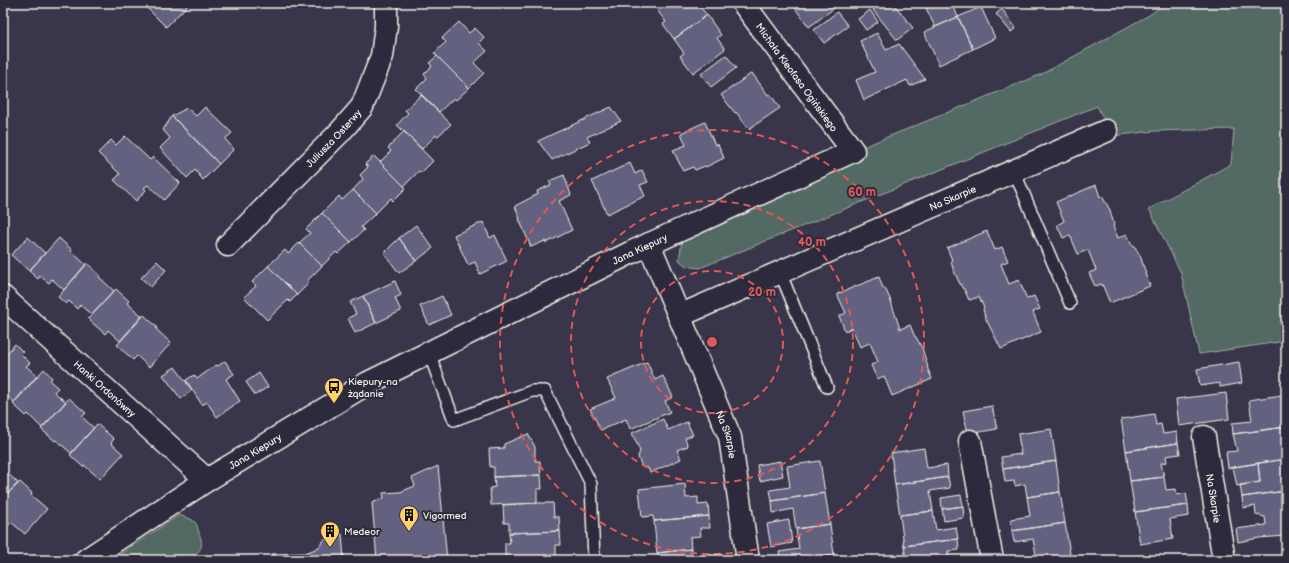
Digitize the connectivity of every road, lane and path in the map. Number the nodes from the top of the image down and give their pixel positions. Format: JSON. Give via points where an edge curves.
{"nodes":[{"id":1,"x":386,"y":3,"type":"edge"},
{"id":2,"x":742,"y":3,"type":"edge"},
{"id":3,"x":1106,"y":131,"type":"dead end"},
{"id":4,"x":852,"y":151,"type":"joint"},
{"id":5,"x":1014,"y":171,"type":"junction"},
{"id":6,"x":649,"y":244,"type":"junction"},
{"id":7,"x":228,"y":245,"type":"dead end"},
{"id":8,"x":780,"y":272,"type":"junction"},
{"id":9,"x":3,"y":297,"type":"edge"},
{"id":10,"x":1070,"y":302,"type":"dead end"},
{"id":11,"x":679,"y":316,"type":"junction"},
{"id":12,"x":429,"y":353,"type":"junction"},
{"id":13,"x":827,"y":387,"type":"dead end"},
{"id":14,"x":1204,"y":437,"type":"dead end"},
{"id":15,"x":970,"y":441,"type":"dead end"},
{"id":16,"x":207,"y":480,"type":"junction"},
{"id":17,"x":86,"y":560,"type":"edge"},
{"id":18,"x":594,"y":560,"type":"edge"},
{"id":19,"x":748,"y":560,"type":"edge"},
{"id":20,"x":992,"y":560,"type":"edge"},
{"id":21,"x":1224,"y":560,"type":"edge"}],
"edges":[{"from":1,"to":7,"type":"street","name":"Juliusza Osterwy","via":[[382,56],[362,106],[340,132]]},
{"from":2,"to":4,"type":"street","name":"Michała Kleofasa Ogińskiego"},
{"from":3,"to":5,"type":"street","name":"Na Skarpie"},
{"from":4,"to":6,"type":"street","name":"Jana Kiepury"},
{"from":5,"to":8,"type":"street","name":"Na Skarpie"},
{"from":5,"to":10,"type":"lane"},
{"from":6,"to":11,"type":"street","name":"Na Skarpie"},
{"from":6,"to":12,"type":"street","name":"Jana Kiepury"},
{"from":8,"to":11,"type":"street","name":"Na Skarpie"},
{"from":8,"to":13,"type":"lane"},
{"from":9,"to":16,"type":"street","name":"Hanki Ordonówny"},
{"from":11,"to":19,"type":"street","name":"Na Skarpie","via":[[730,437]]},
{"from":12,"to":16,"type":"street","name":"Jana Kiepury","via":[[368,383]]},
{"from":12,"to":18,"type":"lane","via":[[454,420],[532,391],[545,392],[591,484]]},
{"from":14,"to":21,"type":"street","name":"Na Skarpie"},
{"from":15,"to":20,"type":"street"},
{"from":16,"to":17,"type":"street","name":"Jana Kiepury"}]}
